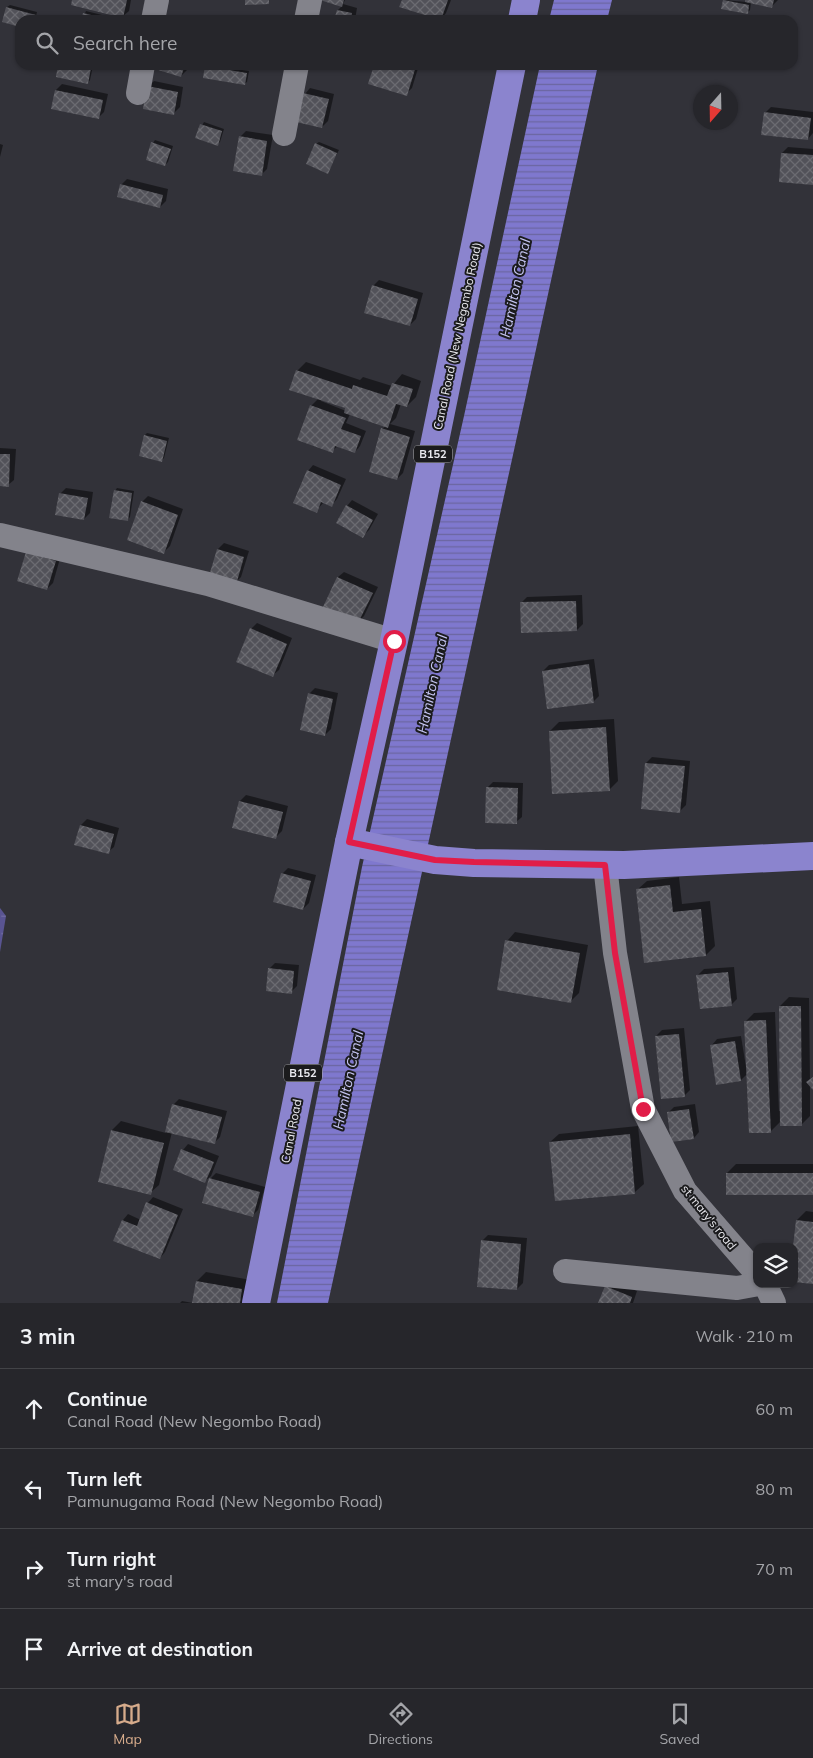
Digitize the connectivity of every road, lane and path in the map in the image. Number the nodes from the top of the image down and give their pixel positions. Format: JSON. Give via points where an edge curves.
{"nodes":[{"id":1,"x":157,"y":0,"type":"edge"},
{"id":2,"x":310,"y":0,"type":"edge"},
{"id":3,"x":526,"y":0,"type":"edge"},
{"id":4,"x":154,"y":15,"type":"edge"},
{"id":5,"x":307,"y":15,"type":"edge"},
{"id":6,"x":523,"y":15,"type":"edge"},
{"id":7,"x":143,"y":70,"type":"edge"},
{"id":8,"x":296,"y":70,"type":"edge"},
{"id":9,"x":511,"y":70,"type":"edge"},
{"id":10,"x":138,"y":93,"type":"dead end"},
{"id":11,"x":284,"y":134,"type":"dead end"},
{"id":12,"x":0,"y":535,"type":"edge"},
{"id":13,"x":394,"y":641,"type":"junction"},
{"id":14,"x":349,"y":842,"type":"junction"},
{"id":15,"x":813,"y":856,"type":"edge"},
{"id":16,"x":605,"y":865,"type":"junction"},
{"id":17,"x":753,"y":1269,"type":"edge"},
{"id":18,"x":565,"y":1270,"type":"dead end"},
{"id":19,"x":753,"y":1285,"type":"edge"},
{"id":20,"x":767,"y":1288,"type":"edge"},
{"id":21,"x":256,"y":1303,"type":"edge"},
{"id":22,"x":774,"y":1303,"type":"edge"}],
"edges":[{"from":1,"to":4,"type":"street"},
{"from":2,"to":5,"type":"street"},
{"from":3,"to":6,"type":"main road"},
{"from":7,"to":10,"type":"street"},
{"from":8,"to":11,"type":"street"},
{"from":9,"to":13,"type":"main road","name":"Canal Road (New Negombo Road)","number":"B152"},
{"from":12,"to":13,"type":"street","via":[[208,584]]},
{"from":13,"to":14,"type":"main road","name":"Canal Road (New Negombo Road)","number":"B152"},
{"from":14,"to":16,"type":"main road","via":[[435,860]]},
{"from":14,"to":21,"type":"main road","name":"Canal Road","number":"B152"},
{"from":15,"to":16,"type":"main road"},
{"from":16,"to":17,"type":"street","name":"st mary's road","via":[[615,953],[643,1109],[684,1190]]},
{"from":18,"to":19,"type":"street","via":[[737,1288]]},
{"from":20,"to":22,"type":"street"}]}
